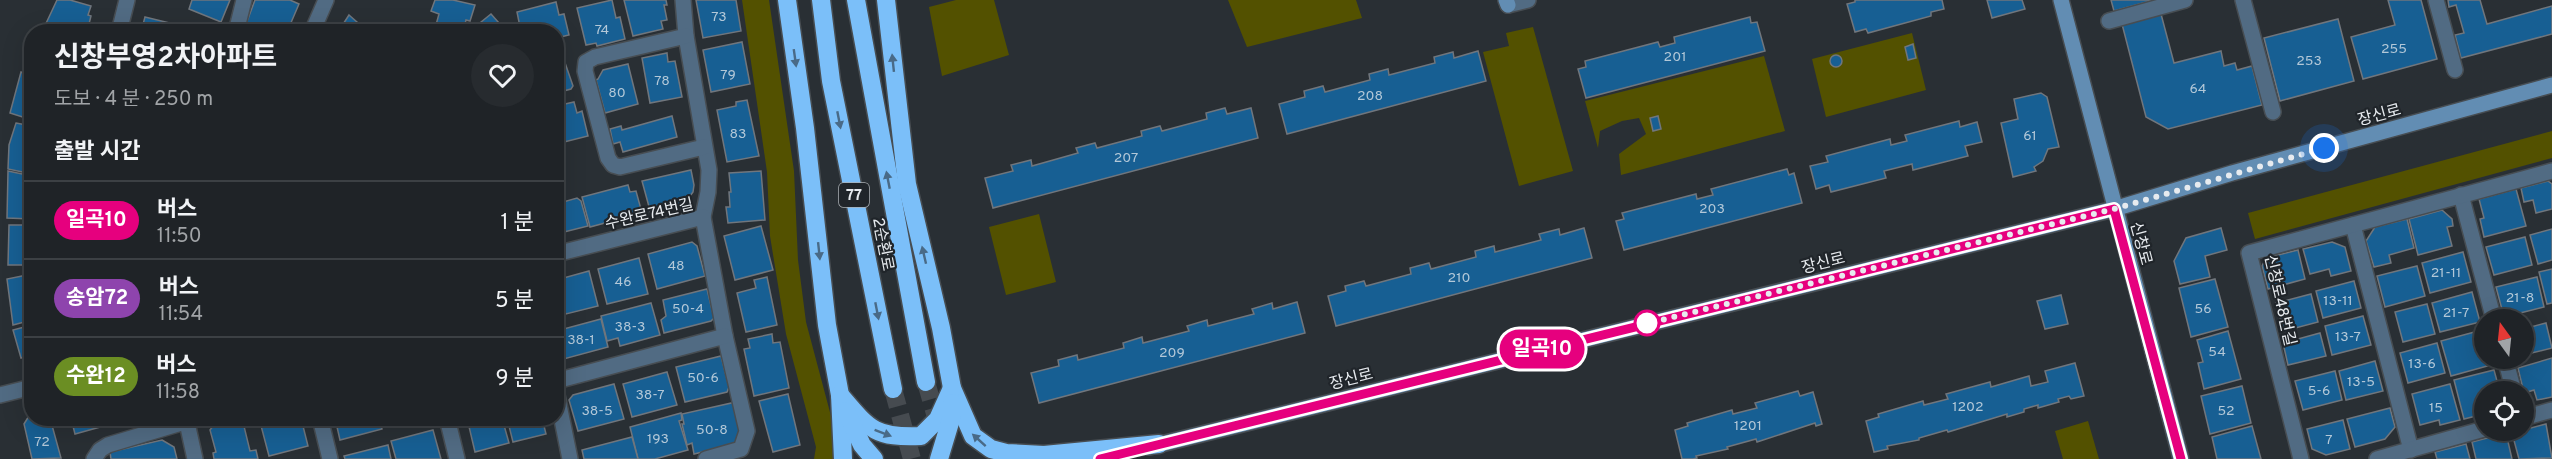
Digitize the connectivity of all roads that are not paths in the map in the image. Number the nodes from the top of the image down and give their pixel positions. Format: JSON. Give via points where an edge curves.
{"nodes":[{"id":1,"x":127,"y":0,"type":"edge"},
{"id":2,"x":244,"y":0,"type":"edge"},
{"id":3,"x":326,"y":0,"type":"edge"},
{"id":4,"x":683,"y":0,"type":"edge"},
{"id":5,"x":787,"y":0,"type":"edge"},
{"id":6,"x":821,"y":0,"type":"edge"},
{"id":7,"x":856,"y":0,"type":"edge"},
{"id":8,"x":886,"y":0,"type":"edge"},
{"id":9,"x":1528,"y":0,"type":"edge"},
{"id":10,"x":2061,"y":0,"type":"edge"},
{"id":11,"x":2185,"y":0,"type":"edge"},
{"id":12,"x":2243,"y":0,"type":"edge"},
{"id":13,"x":2436,"y":0,"type":"edge"},
{"id":14,"x":1507,"y":2,"type":"edge"},
{"id":15,"x":2109,"y":21,"type":"dead end"},
{"id":16,"x":121,"y":24,"type":"edge"},
{"id":17,"x":238,"y":24,"type":"edge"},
{"id":18,"x":316,"y":24,"type":"edge"},
{"id":19,"x":686,"y":36,"type":"junction"},
{"id":20,"x":2455,"y":70,"type":"dead end"},
{"id":21,"x":2552,"y":86,"type":"edge"},
{"id":22,"x":2273,"y":112,"type":"dead end"},
{"id":23,"x":704,"y":147,"type":"junction"},
{"id":24,"x":2552,"y":171,"type":"edge"},
{"id":25,"x":2461,"y":195,"type":"junction"},
{"id":26,"x":2114,"y":209,"type":"junction"},
{"id":27,"x":703,"y":217,"type":"junction"},
{"id":28,"x":2353,"y":225,"type":"junction"},
{"id":29,"x":564,"y":252,"type":"edge"},
{"id":30,"x":2491,"y":309,"type":"edge"},
{"id":31,"x":725,"y":336,"type":"junction"},
{"id":32,"x":564,"y":379,"type":"edge"},
{"id":33,"x":926,"y":382,"type":"tunnel mouth"},
{"id":34,"x":952,"y":388,"type":"junction"},
{"id":35,"x":24,"y":389,"type":"edge"},
{"id":36,"x":893,"y":389,"type":"tunnel mouth"},
{"id":37,"x":840,"y":395,"type":"junction"},
{"id":38,"x":0,"y":396,"type":"edge"},
{"id":39,"x":2552,"y":410,"type":"edge"},
{"id":40,"x":2534,"y":415,"type":"edge"},
{"id":41,"x":170,"y":426,"type":"edge"},
{"id":42,"x":191,"y":426,"type":"edge"},
{"id":43,"x":322,"y":426,"type":"edge"},
{"id":44,"x":449,"y":426,"type":"edge"},
{"id":45,"x":563,"y":426,"type":"edge"},
{"id":46,"x":2474,"y":432,"type":"edge"},
{"id":47,"x":1159,"y":444,"type":"junction"},
{"id":48,"x":2411,"y":450,"type":"junction"},
{"id":49,"x":94,"y":459,"type":"edge"},
{"id":50,"x":195,"y":459,"type":"edge"},
{"id":51,"x":330,"y":459,"type":"edge"},
{"id":52,"x":457,"y":459,"type":"edge"},
{"id":53,"x":570,"y":459,"type":"edge"},
{"id":54,"x":706,"y":459,"type":"edge"},
{"id":55,"x":843,"y":459,"type":"edge"},
{"id":56,"x":874,"y":459,"type":"edge"},
{"id":57,"x":939,"y":459,"type":"edge"},
{"id":58,"x":1100,"y":459,"type":"edge"},
{"id":59,"x":1128,"y":459,"type":"edge"},
{"id":60,"x":2181,"y":459,"type":"edge"},
{"id":61,"x":2301,"y":459,"type":"edge"},
{"id":62,"x":2377,"y":459,"type":"edge"}],
"edges":[{"from":1,"to":16,"type":"street"},
{"from":2,"to":17,"type":"street"},
{"from":3,"to":18,"type":"street"},
{"from":4,"to":19,"type":"street"},
{"from":5,"to":37,"type":"highway","one_way":true,"via":[[827,325]]},
{"from":6,"to":36,"type":"highway","name":"2순환로","number":"77","one_way":true,"via":[[831,81]]},
{"from":33,"to":7,"type":"highway","name":"2순환로","number":"77","one_way":true},
{"from":34,"to":8,"type":"highway","one_way":true,"via":[[907,184]]},
{"from":9,"to":14,"type":"street"},
{"from":10,"to":26,"type":"main road","name":"신창로"},
{"from":11,"to":15,"type":"street"},
{"from":12,"to":22,"type":"street"},
{"from":13,"to":20,"type":"street"},
{"from":19,"to":23,"type":"street"},
{"from":19,"to":23,"type":"street","via":[[595,57],[586,62],[585,71],[613,165],[620,167]]},
{"from":21,"to":26,"type":"main road","name":"장신로"},
{"from":23,"to":27,"type":"street","via":[[709,170]]},
{"from":24,"to":25,"type":"street","name":"신창로48번길"},
{"from":25,"to":28,"type":"street","name":"신창로48번길"},
{"from":25,"to":30,"type":"street"},
{"from":26,"to":47,"type":"main road","name":"장신로"},
{"from":26,"to":60,"type":"main road","name":"신창로"},
{"from":27,"to":29,"type":"street","name":"수완로74번길"},
{"from":27,"to":31,"type":"street","name":"수완로74번길"},
{"from":28,"to":48,"type":"street"},
{"from":28,"to":61,"type":"street","name":"신창로48번길","via":[[2249,253]]},
{"from":31,"to":32,"type":"street"},
{"from":31,"to":54,"type":"street","name":"수완로74번길","via":[[746,439],[741,449]]},
{"from":37,"to":34,"type":"highway","one_way":true,"via":[[876,432],[894,437],[921,436],[938,419]]},
{"from":47,"to":34,"type":"highway","one_way":true,"via":[[1044,455],[991,449],[973,436]]},
{"from":34,"to":57,"type":"highway","via":[[952,416]]},
{"from":35,"to":38,"type":"street"},
{"from":37,"to":55,"type":"highway"},
{"from":37,"to":56,"type":"highway","via":[[862,446]]},
{"from":39,"to":40,"type":"street"},
{"from":41,"to":49,"type":"street","via":[[108,445]]},
{"from":42,"to":50,"type":"street"},
{"from":43,"to":51,"type":"street"},
{"from":44,"to":52,"type":"street"},
{"from":45,"to":53,"type":"street"},
{"from":46,"to":48,"type":"street"},
{"from":47,"to":58,"type":"main road","name":"장신로"},
{"from":47,"to":59,"type":"highway"},
{"from":48,"to":62,"type":"street"}]}
